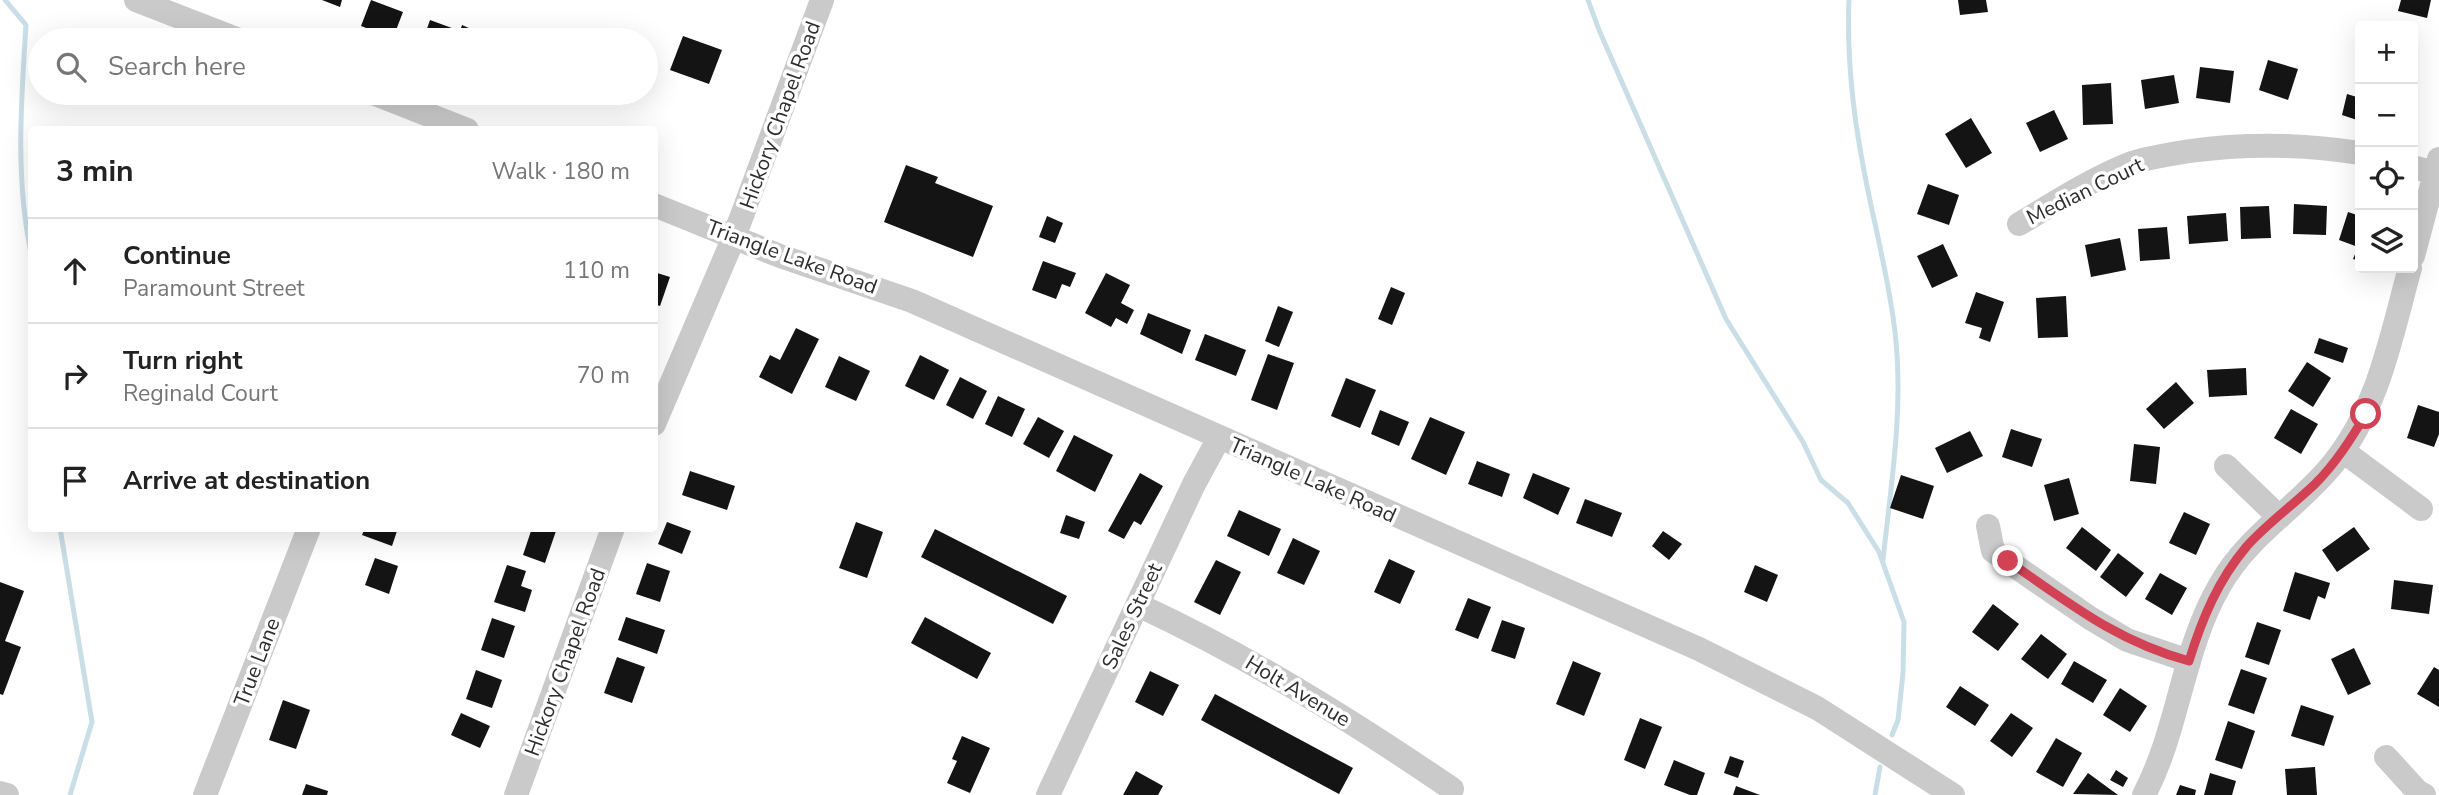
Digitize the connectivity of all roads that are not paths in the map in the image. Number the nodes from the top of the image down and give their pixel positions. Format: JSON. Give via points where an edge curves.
{"nodes":[{"id":1,"x":136,"y":0,"type":"edge"},
{"id":2,"x":822,"y":0,"type":"edge"},
{"id":3,"x":208,"y":28,"type":"edge"},
{"id":4,"x":404,"y":105,"type":"edge"},
{"id":5,"x":458,"y":126,"type":"edge"},
{"id":6,"x":2355,"y":152,"type":"edge"},
{"id":7,"x":2429,"y":166,"type":"edge"},
{"id":8,"x":658,"y":207,"type":"edge"},
{"id":9,"x":2019,"y":224,"type":"dead end"},
{"id":10,"x":2418,"y":228,"type":"edge"},
{"id":11,"x":734,"y":237,"type":"junction"},
{"id":12,"x":2409,"y":273,"type":"edge"},
{"id":13,"x":658,"y":415,"type":"edge"},
{"id":14,"x":1219,"y":438,"type":"junction"},
{"id":15,"x":2343,"y":451,"type":"junction"},
{"id":16,"x":2227,"y":466,"type":"dead end"},
{"id":17,"x":2421,"y":509,"type":"dead end"},
{"id":18,"x":2278,"y":516,"type":"junction"},
{"id":19,"x":1988,"y":526,"type":"dead end"},
{"id":20,"x":307,"y":532,"type":"edge"},
{"id":21,"x":612,"y":532,"type":"edge"},
{"id":22,"x":1138,"y":605,"type":"junction"},
{"id":23,"x":2189,"y":661,"type":"junction"},
{"id":24,"x":2386,"y":757,"type":"dead end"},
{"id":25,"x":1452,"y":789,"type":"dead end"},
{"id":26,"x":0,"y":793,"type":"edge"},
{"id":27,"x":7,"y":795,"type":"edge"},
{"id":28,"x":205,"y":795,"type":"edge"},
{"id":29,"x":516,"y":795,"type":"edge"},
{"id":30,"x":1048,"y":795,"type":"edge"},
{"id":31,"x":1953,"y":795,"type":"edge"},
{"id":32,"x":2144,"y":795,"type":"edge"},
{"id":33,"x":2424,"y":795,"type":"edge"}],
"edges":[{"from":1,"to":3,"type":"street"},
{"from":2,"to":11,"type":"street","name":"Hickory Chapel Road"},
{"from":4,"to":5,"type":"street"},
{"from":6,"to":9,"type":"street","name":"Median Court","via":[[2270,144],[2177,153],[2132,163]]},
{"from":7,"to":10,"type":"street"},
{"from":8,"to":11,"type":"street","name":"Triangle Lake Road"},
{"from":11,"to":13,"type":"street","name":"Hickory Chapel Road"},
{"from":11,"to":14,"type":"street","name":"Triangle Lake Road","via":[[912,301]]},
{"from":12,"to":15,"type":"street","via":[[2375,392]]},
{"from":14,"to":22,"type":"street","name":"Sales Street"},
{"from":14,"to":31,"type":"street","name":"Triangle Lake Road","via":[[1699,649],[1817,708]]},
{"from":15,"to":17,"type":"street"},
{"from":15,"to":18,"type":"street"},
{"from":16,"to":18,"type":"street"},
{"from":18,"to":23,"type":"street","via":[[2248,545],[2222,581]]},
{"from":19,"to":23,"type":"street","via":[[1993,551],[2090,618],[2147,648]]},
{"from":20,"to":28,"type":"street","name":"True Lane"},
{"from":21,"to":29,"type":"street","name":"Hickory Chapel Road"},
{"from":22,"to":25,"type":"street","name":"Holt Avenue","via":[[1203,635],[1315,699]]},
{"from":22,"to":30,"type":"street","name":"Sales Street"},
{"from":23,"to":32,"type":"street","via":[[2166,743]]},
{"from":24,"to":33,"type":"street"},
{"from":26,"to":27,"type":"street"}]}
